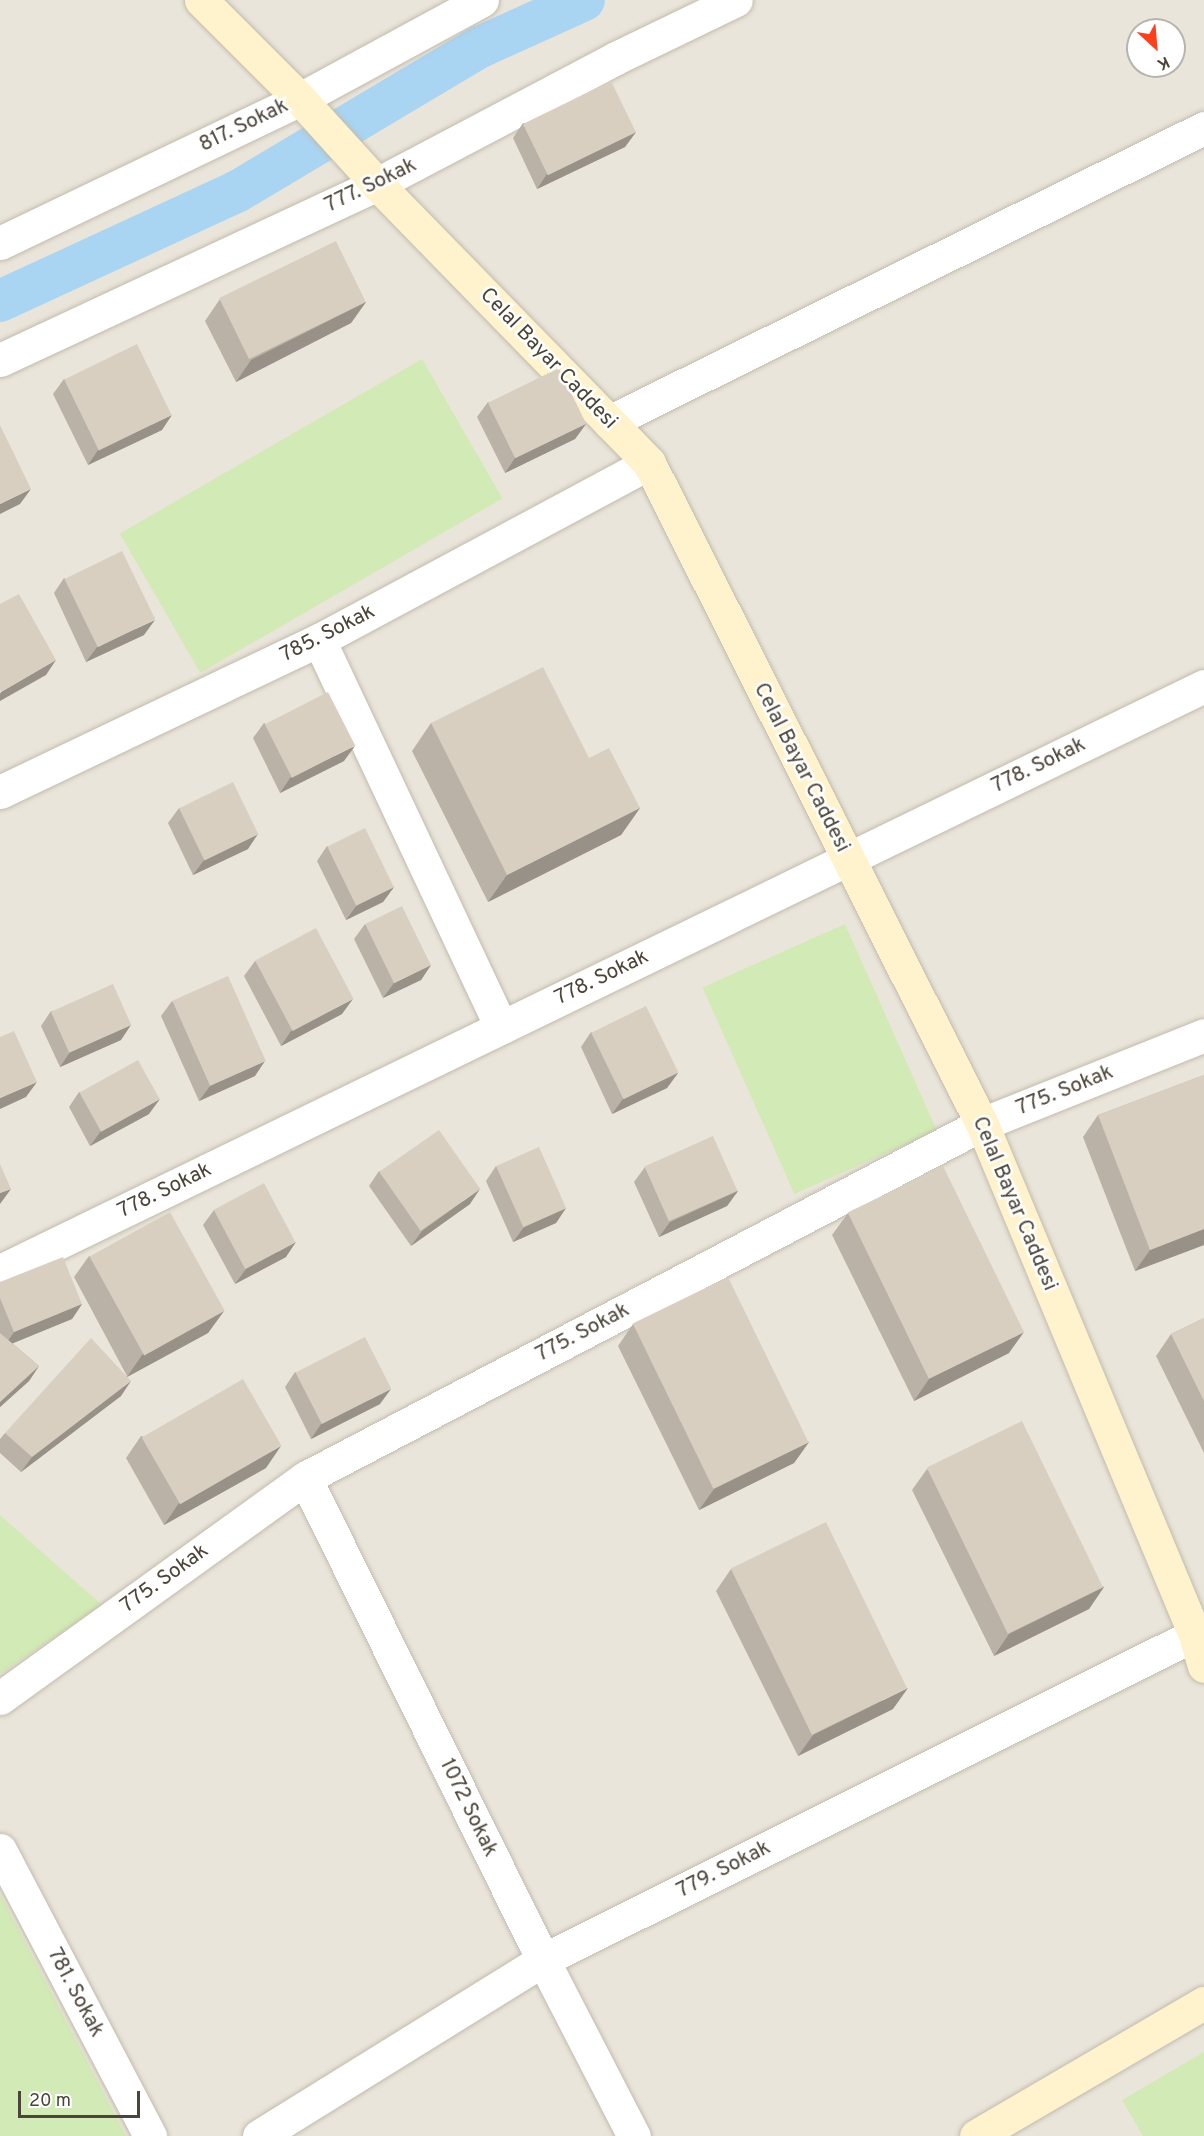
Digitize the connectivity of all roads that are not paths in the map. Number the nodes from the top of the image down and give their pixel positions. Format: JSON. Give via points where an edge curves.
{"nodes":[{"id":1,"x":201,"y":0,"type":"edge"},
{"id":2,"x":482,"y":0,"type":"edge"},
{"id":3,"x":736,"y":0,"type":"edge"},
{"id":4,"x":300,"y":99,"type":"junction"},
{"id":5,"x":1204,"y":128,"type":"edge"},
{"id":6,"x":377,"y":184,"type":"junction"},
{"id":7,"x":0,"y":243,"type":"edge"},
{"id":8,"x":0,"y":360,"type":"edge"},
{"id":9,"x":609,"y":422,"type":"junction"},
{"id":10,"x":649,"y":463,"type":"junction"},
{"id":11,"x":319,"y":640,"type":"junction"},
{"id":12,"x":1204,"y":686,"type":"edge"},
{"id":13,"x":0,"y":792,"type":"edge"},
{"id":14,"x":848,"y":860,"type":"junction"},
{"id":15,"x":501,"y":1027,"type":"junction"},
{"id":16,"x":1204,"y":1035,"type":"edge"},
{"id":17,"x":982,"y":1124,"type":"junction"},
{"id":18,"x":0,"y":1271,"type":"edge"},
{"id":19,"x":305,"y":1478,"type":"junction"},
{"id":20,"x":1201,"y":1644,"type":"edge"},
{"id":21,"x":0,"y":1698,"type":"edge"},
{"id":22,"x":0,"y":1850,"type":"edge"},
{"id":23,"x":543,"y":1960,"type":"junction"},
{"id":24,"x":1204,"y":2003,"type":"edge"},
{"id":25,"x":150,"y":2136,"type":"edge"},
{"id":26,"x":259,"y":2136,"type":"edge"},
{"id":27,"x":634,"y":2136,"type":"edge"},
{"id":28,"x":976,"y":2136,"type":"edge"}],
"edges":[{"from":1,"to":4,"type":"street","name":"Celal Bayar Caddesi"},
{"from":2,"to":4,"type":"street","name":"817. Sokak"},
{"from":3,"to":6,"type":"street","name":"777. Sokak","via":[[616,58]]},
{"from":4,"to":6,"type":"street","name":"Celal Bayar Caddesi"},
{"from":4,"to":7,"type":"street","name":"817. Sokak"},
{"from":5,"to":9,"type":"street"},
{"from":6,"to":8,"type":"street","name":"777. Sokak"},
{"from":6,"to":9,"type":"street","name":"Celal Bayar Caddesi"},
{"from":9,"to":10,"type":"street","name":"Celal Bayar Caddesi"},
{"from":10,"to":11,"type":"street","name":"785. Sokak"},
{"from":10,"to":14,"type":"street","name":"Celal Bayar Caddesi"},
{"from":11,"to":13,"type":"street","name":"785. Sokak"},
{"from":11,"to":15,"type":"street"},
{"from":12,"to":14,"type":"street","name":"778. Sokak"},
{"from":14,"to":15,"type":"street","name":"778. Sokak"},
{"from":14,"to":17,"type":"street","name":"Celal Bayar Caddesi"},
{"from":15,"to":18,"type":"street","name":"778. Sokak"},
{"from":16,"to":17,"type":"street","name":"775. Sokak"},
{"from":17,"to":19,"type":"street","name":"775. Sokak"},
{"from":17,"to":20,"type":"street","name":"Celal Bayar Caddesi"},
{"from":19,"to":21,"type":"street","name":"775. Sokak"},
{"from":19,"to":23,"type":"street","name":"1072 Sokak"},
{"from":20,"to":23,"type":"street","name":"779. Sokak"},
{"from":22,"to":25,"type":"street","name":"781. Sokak"},
{"from":23,"to":26,"type":"street","name":"779. Sokak"},
{"from":23,"to":27,"type":"street","name":"1072 Sokak"},
{"from":24,"to":28,"type":"street"}]}
